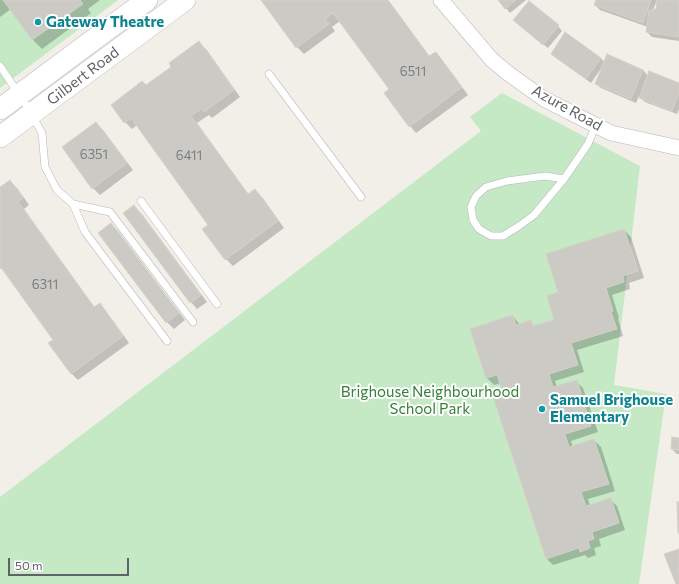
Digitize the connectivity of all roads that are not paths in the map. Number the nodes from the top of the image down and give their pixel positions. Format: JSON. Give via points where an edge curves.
{"nodes":[{"id":1,"x":147,"y":0,"type":"edge"},
{"id":2,"x":185,"y":0,"type":"edge"},
{"id":3,"x":441,"y":0,"type":"edge"},
{"id":4,"x":0,"y":66,"type":"edge"},
{"id":5,"x":270,"y":74,"type":"dead end"},
{"id":6,"x":20,"y":94,"type":"junction"},
{"id":7,"x":0,"y":109,"type":"edge"},
{"id":8,"x":31,"y":114,"type":"junction"},
{"id":9,"x":596,"y":125,"type":"junction"},
{"id":10,"x":0,"y":137,"type":"edge"},
{"id":11,"x":679,"y":148,"type":"edge"},
{"id":12,"x":564,"y":179,"type":"junction"},
{"id":13,"x":361,"y":197,"type":"dead end"},
{"id":14,"x":141,"y":200,"type":"dead end"},
{"id":15,"x":73,"y":204,"type":"junction"},
{"id":16,"x":217,"y":304,"type":"dead end"},
{"id":17,"x":193,"y":322,"type":"dead end"},
{"id":18,"x":167,"y":341,"type":"dead end"}],
"edges":[{"from":1,"to":6,"type":"main road","name":"Gilbert Road"},
{"from":2,"to":8,"type":"main road","name":"Gilbert Road"},
{"from":3,"to":9,"type":"street","name":"Azure Road","via":[[492,60],[509,74],[544,99]]},
{"from":4,"to":6,"type":"lane"},
{"from":5,"to":13,"type":"lane"},
{"from":6,"to":7,"type":"main road","name":"Gilbert Road"},
{"from":6,"to":8,"type":"lane"},
{"from":8,"to":10,"type":"main road","name":"Gilbert Road"},
{"from":8,"to":15,"type":"lane","via":[[42,133],[45,167],[57,190]]},
{"from":9,"to":11,"type":"street","name":"Azure Road","via":[[611,133]]},
{"from":9,"to":12,"type":"lane","via":[[588,144]]},
{"from":12,"to":12,"type":"lane","via":[[545,176],[507,181],[486,187],[476,196],[471,207],[473,220],[490,236],[503,236],[534,215]]},
{"from":14,"to":16,"type":"lane"},
{"from":15,"to":17,"type":"lane","via":[[110,212]]},
{"from":15,"to":18,"type":"lane","via":[[85,232]]}]}
